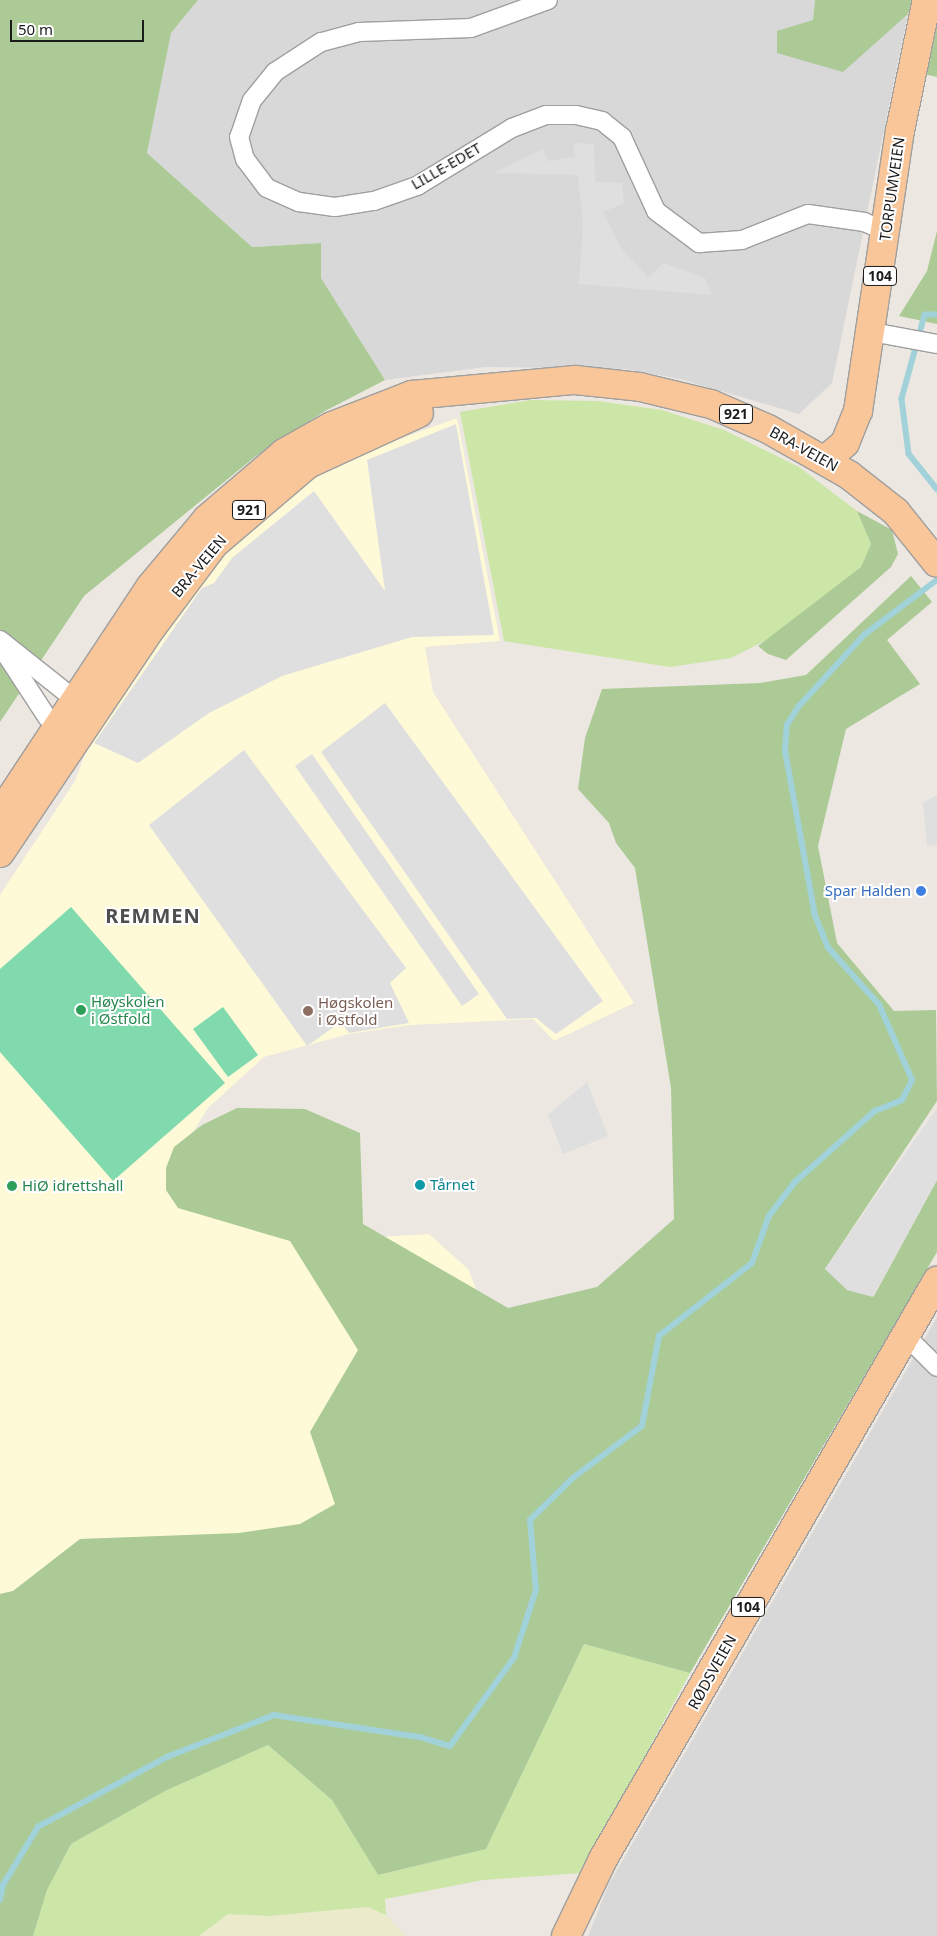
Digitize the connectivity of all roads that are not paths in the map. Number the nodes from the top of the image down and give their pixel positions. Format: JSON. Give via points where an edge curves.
{"nodes":[{"id":1,"x":548,"y":0,"type":"edge"},
{"id":2,"x":926,"y":0,"type":"edge"},
{"id":3,"x":886,"y":231,"type":"junction"},
{"id":4,"x":884,"y":334,"type":"junction"},
{"id":5,"x":931,"y":342,"type":"edge"},
{"id":6,"x":491,"y":387,"type":"junction"},
{"id":7,"x":826,"y":460,"type":"junction"},
{"id":8,"x":937,"y":562,"type":"edge"},
{"id":9,"x":0,"y":640,"type":"edge"},
{"id":10,"x":0,"y":645,"type":"edge"},
{"id":11,"x":73,"y":698,"type":"junction"},
{"id":12,"x":56,"y":727,"type":"junction"},
{"id":13,"x":85,"y":727,"type":"junction"},
{"id":14,"x":0,"y":814,"type":"edge"},
{"id":15,"x":0,"y":853,"type":"edge"},
{"id":16,"x":937,"y":1281,"type":"edge"},
{"id":17,"x":905,"y":1335,"type":"junction"},
{"id":18,"x":937,"y":1367,"type":"edge"},
{"id":19,"x":566,"y":1936,"type":"edge"}],
"edges":[{"from":1,"to":3,"type":"street","name":"LILLE-EDET","via":[[471,28],[359,32],[321,42],[274,72],[252,100],[239,137],[245,159],[267,188],[299,202],[335,207],[374,202],[417,186],[512,128],[546,115],[576,115],[602,121],[622,137],[656,211],[699,243],[742,240],[808,214],[856,221]]},
{"from":2,"to":3,"type":"main road","name":"TORPUMVEIEN","number":"104"},
{"from":3,"to":4,"type":"main road","name":"TORPUMVEIEN","number":"104"},
{"from":4,"to":5,"type":"street"},
{"from":4,"to":7,"type":"main road","name":"TORPUMVEIEN","number":"104","via":[[862,378],[858,411],[845,443]]},
{"from":6,"to":7,"type":"main road","name":"BRA-VEIEN","number":"921","via":[[575,380],[682,396],[738,415]]},
{"from":6,"to":11,"type":"main road","name":"BRA-VEIEN","number":"921","via":[[412,395],[332,426],[284,453],[186,542]]},
{"from":6,"to":13,"type":"main road","name":"BRA-VEIEN","number":"921","via":[[338,448],[253,506],[183,581]]},
{"from":7,"to":8,"type":"main road","name":"BRA-VEIEN","via":[[896,512]]},
{"from":9,"to":11,"type":"street"},
{"from":10,"to":12,"type":"street"},
{"from":11,"to":12,"type":"main road","name":"BRA-VEIEN","number":"921"},
{"from":11,"to":13,"type":"street"},
{"from":12,"to":13,"type":"street"},
{"from":12,"to":14,"type":"main road","name":"BRA-VEIEN","number":"921"},
{"from":13,"to":15,"type":"main road","name":"BRA-VEIEN","number":"921"},
{"from":16,"to":17,"type":"main road","name":"RØDSVEIEN","number":"104"},
{"from":17,"to":18,"type":"street"},
{"from":17,"to":19,"type":"main road","name":"RØDSVEIEN","number":"104","via":[[603,1859]]}]}
